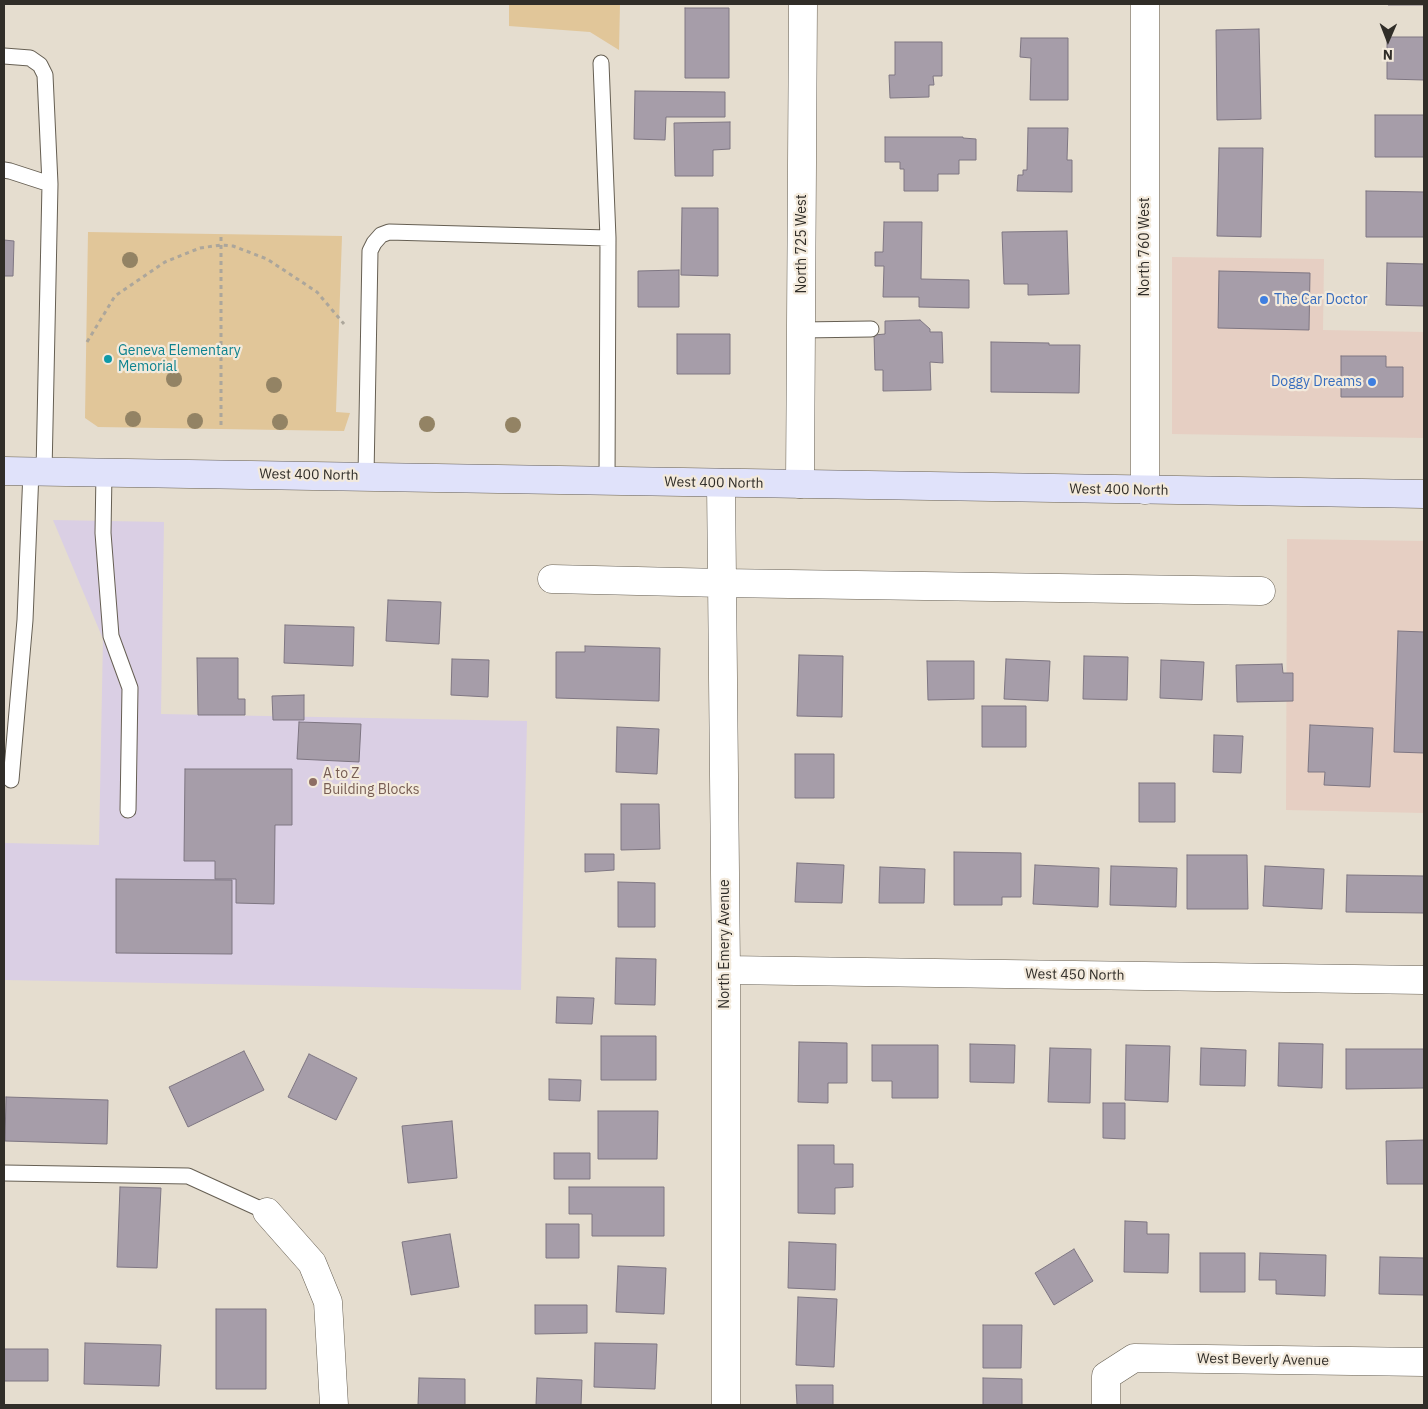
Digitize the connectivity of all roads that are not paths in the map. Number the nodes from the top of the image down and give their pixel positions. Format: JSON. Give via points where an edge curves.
{"nodes":[{"id":1,"x":803,"y":4,"type":"edge"},
{"id":2,"x":1145,"y":4,"type":"edge"},
{"id":3,"x":4,"y":56,"type":"edge"},
{"id":4,"x":601,"y":63,"type":"dead end"},
{"id":5,"x":4,"y":170,"type":"edge"},
{"id":6,"x":50,"y":184,"type":"junction"},
{"id":7,"x":608,"y":238,"type":"junction"},
{"id":8,"x":870,"y":329,"type":"dead end"},
{"id":9,"x":801,"y":330,"type":"junction"},
{"id":10,"x":4,"y":471,"type":"edge"},
{"id":11,"x":37,"y":472,"type":"junction"},
{"id":12,"x":104,"y":472,"type":"junction"},
{"id":13,"x":366,"y":476,"type":"junction"},
{"id":14,"x":607,"y":481,"type":"junction"},
{"id":15,"x":721,"y":483,"type":"junction"},
{"id":16,"x":800,"y":484,"type":"junction"},
{"id":17,"x":1144,"y":490,"type":"junction"},
{"id":18,"x":1424,"y":494,"type":"edge"},
{"id":19,"x":552,"y":579,"type":"dead end"},
{"id":20,"x":722,"y":583,"type":"junction"},
{"id":21,"x":1261,"y":591,"type":"dead end"},
{"id":22,"x":11,"y":780,"type":"dead end"},
{"id":23,"x":128,"y":810,"type":"dead end"},
{"id":24,"x":726,"y":970,"type":"junction"},
{"id":25,"x":1424,"y":980,"type":"edge"},
{"id":26,"x":4,"y":1173,"type":"edge"},
{"id":27,"x":267,"y":1212,"type":"joint"},
{"id":28,"x":1424,"y":1362,"type":"edge"},
{"id":29,"x":334,"y":1405,"type":"edge"},
{"id":30,"x":726,"y":1405,"type":"edge"},
{"id":31,"x":1106,"y":1405,"type":"edge"}],
"edges":[{"from":1,"to":9,"type":"street","name":"North 725 West"},
{"from":2,"to":17,"type":"street","name":"North 760 West"},
{"from":3,"to":6,"type":"lane","via":[[30,58],[40,65],[45,75]]},
{"from":4,"to":7,"type":"lane"},
{"from":5,"to":6,"type":"lane"},
{"from":6,"to":11,"type":"lane"},
{"from":7,"to":13,"type":"lane","via":[[389,232],[381,235],[370,251]]},
{"from":7,"to":14,"type":"lane"},
{"from":8,"to":9,"type":"lane"},
{"from":9,"to":16,"type":"street","name":"North 725 West"},
{"from":10,"to":11,"type":"main road","name":"West 400 North"},
{"from":11,"to":12,"type":"main road","name":"West 400 North"},
{"from":11,"to":22,"type":"lane"},
{"from":12,"to":13,"type":"main road","name":"West 400 North"},
{"from":12,"to":23,"type":"lane","via":[[103,538],[111,636],[130,688]]},
{"from":13,"to":14,"type":"main road","name":"West 400 North"},
{"from":14,"to":15,"type":"main road","name":"West 400 North"},
{"from":15,"to":16,"type":"main road","name":"West 400 North"},
{"from":15,"to":20,"type":"street","name":"North Emery Avenue"},
{"from":16,"to":17,"type":"main road","name":"West 400 North"},
{"from":17,"to":18,"type":"main road","name":"West 400 North"},
{"from":19,"to":20,"type":"street"},
{"from":20,"to":21,"type":"street"},
{"from":20,"to":24,"type":"street","name":"North Emery Avenue"},
{"from":24,"to":25,"type":"street","name":"West 450 North"},
{"from":24,"to":30,"type":"street","name":"North Emery Avenue"},
{"from":26,"to":27,"type":"lane","via":[[188,1176]]},
{"from":27,"to":29,"type":"street","via":[[312,1263],[328,1302]]},
{"from":28,"to":31,"type":"street","name":"West Beverly Avenue","via":[[1134,1358],[1106,1376]]}]}
